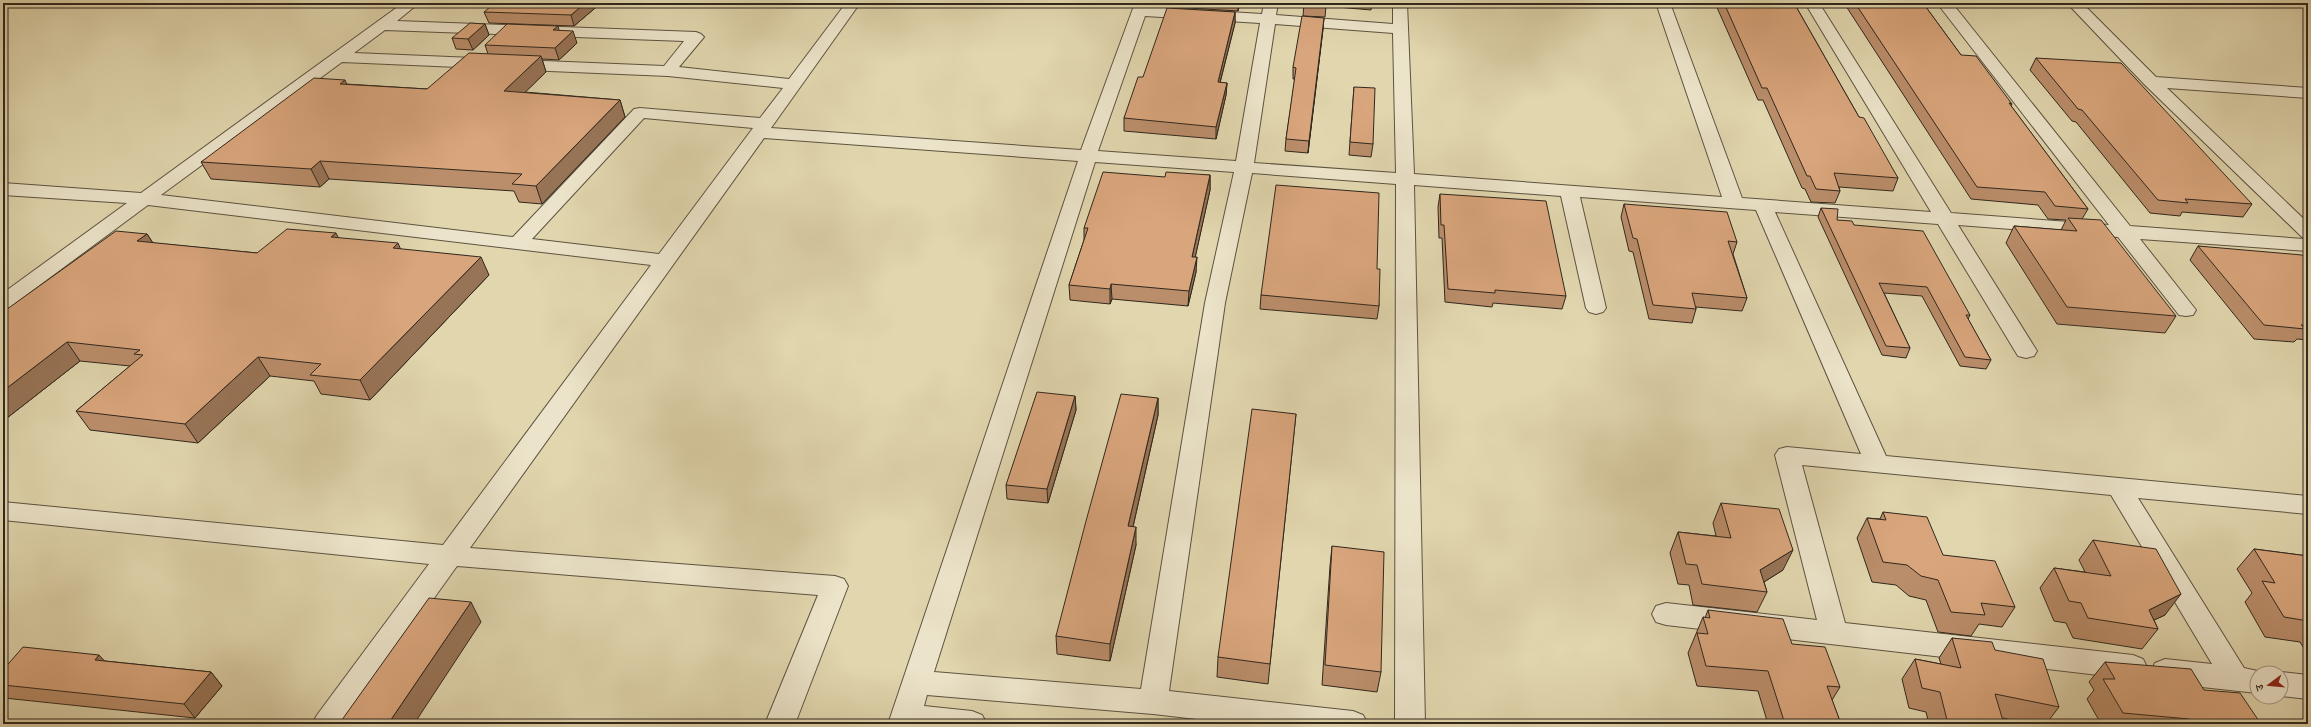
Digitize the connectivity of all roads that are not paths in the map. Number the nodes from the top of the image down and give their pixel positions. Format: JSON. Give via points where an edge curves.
{"nodes":[{"id":1,"x":412,"y":3,"type":"edge"},
{"id":2,"x":853,"y":3,"type":"edge"},
{"id":3,"x":1400,"y":3,"type":"edge"},
{"id":4,"x":1663,"y":3,"type":"edge"},
{"id":5,"x":1812,"y":3,"type":"edge"},
{"id":6,"x":1944,"y":3,"type":"edge"},
{"id":7,"x":2074,"y":3,"type":"edge"},
{"id":8,"x":1141,"y":7,"type":"edge"},
{"id":9,"x":1270,"y":12,"type":"edge"},
{"id":10,"x":384,"y":25,"type":"junction"},
{"id":11,"x":506,"y":30,"type":"junction"},
{"id":12,"x":1400,"y":30,"type":"junction"},
{"id":13,"x":341,"y":57,"type":"junction"},
{"id":14,"x":470,"y":62,"type":"junction"},
{"id":15,"x":668,"y":71,"type":"junction"},
{"id":16,"x":2151,"y":82,"type":"junction"},
{"id":17,"x":794,"y":84,"type":"junction"},
{"id":18,"x":2308,"y":93,"type":"edge"},
{"id":19,"x":762,"y":128,"type":"junction"},
{"id":20,"x":1088,"y":156,"type":"junction"},
{"id":21,"x":1244,"y":168,"type":"junction"},
{"id":22,"x":1405,"y":179,"type":"junction"},
{"id":23,"x":3,"y":189,"type":"edge"},
{"id":24,"x":1569,"y":191,"type":"junction"},
{"id":25,"x":144,"y":199,"type":"junction"},
{"id":26,"x":1734,"y":203,"type":"junction"},
{"id":27,"x":1763,"y":205,"type":"junction"},
{"id":28,"x":1944,"y":218,"type":"junction"},
{"id":29,"x":2125,"y":232,"type":"junction"},
{"id":30,"x":2308,"y":234,"type":"edge"},
{"id":31,"x":519,"y":242,"type":"junction"},
{"id":32,"x":2308,"y":245,"type":"edge"},
{"id":33,"x":665,"y":261,"type":"junction"},
{"id":34,"x":3,"y":303,"type":"edge"},
{"id":35,"x":1596,"y":308,"type":"dead end"},
{"id":36,"x":2186,"y":310,"type":"dead end"},
{"id":37,"x":2026,"y":351,"type":"dead end"},
{"id":38,"x":1877,"y":462,"type":"junction"},
{"id":39,"x":2118,"y":486,"type":"junction"},
{"id":40,"x":2308,"y":505,"type":"edge"},
{"id":41,"x":3,"y":511,"type":"edge"},
{"id":42,"x":450,"y":556,"type":"junction"},
{"id":43,"x":1666,"y":614,"type":"dead end"},
{"id":44,"x":1834,"y":634,"type":"junction"},
{"id":45,"x":2246,"y":680,"type":"edge"},
{"id":46,"x":916,"y":682,"type":"junction"},
{"id":47,"x":2289,"y":685,"type":"edge"},
{"id":48,"x":2308,"y":687,"type":"edge"},
{"id":49,"x":1153,"y":702,"type":"junction"},
{"id":50,"x":904,"y":720,"type":"edge"},
{"id":51,"x":327,"y":724,"type":"edge"},
{"id":52,"x":780,"y":724,"type":"edge"},
{"id":53,"x":972,"y":724,"type":"edge"},
{"id":54,"x":1353,"y":724,"type":"edge"},
{"id":55,"x":1410,"y":724,"type":"edge"}],
"edges":[{"from":1,"to":10,"type":"street"},
{"from":2,"to":17,"type":"street"},
{"from":3,"to":12,"type":"street"},
{"from":4,"to":26,"type":"street"},
{"from":5,"to":28,"type":"street"},
{"from":6,"to":29,"type":"street"},
{"from":7,"to":16,"type":"street"},
{"from":8,"to":9,"type":"street"},
{"from":8,"to":20,"type":"street"},
{"from":9,"to":12,"type":"street"},
{"from":9,"to":21,"type":"street"},
{"from":10,"to":11,"type":"street"},
{"from":10,"to":13,"type":"street"},
{"from":11,"to":14,"type":"street"},
{"from":11,"to":15,"type":"street","via":[[696,37]]},
{"from":12,"to":22,"type":"street"},
{"from":13,"to":14,"type":"street"},
{"from":13,"to":25,"type":"street"},
{"from":14,"to":15,"type":"street"},
{"from":15,"to":17,"type":"street"},
{"from":16,"to":18,"type":"street"},
{"from":16,"to":30,"type":"street"},
{"from":17,"to":19,"type":"street"},
{"from":19,"to":20,"type":"street"},
{"from":19,"to":31,"type":"street","via":[[640,113]]},
{"from":19,"to":33,"type":"street"},
{"from":20,"to":21,"type":"street"},
{"from":20,"to":46,"type":"street"},
{"from":21,"to":22,"type":"street"},
{"from":21,"to":49,"type":"street","via":[[1214,303]]},
{"from":22,"to":24,"type":"street"},
{"from":22,"to":55,"type":"street"},
{"from":23,"to":25,"type":"street"},
{"from":24,"to":26,"type":"street"},
{"from":24,"to":35,"type":"street"},
{"from":25,"to":31,"type":"street"},
{"from":25,"to":34,"type":"street"},
{"from":26,"to":27,"type":"street"},
{"from":27,"to":28,"type":"street"},
{"from":27,"to":38,"type":"street"},
{"from":28,"to":29,"type":"street"},
{"from":28,"to":37,"type":"street"},
{"from":29,"to":32,"type":"street"},
{"from":29,"to":36,"type":"street"},
{"from":31,"to":33,"type":"street"},
{"from":33,"to":42,"type":"street"},
{"from":38,"to":39,"type":"street"},
{"from":38,"to":44,"type":"street","via":[[1787,455]]},
{"from":39,"to":40,"type":"street"},
{"from":39,"to":45,"type":"street"},
{"from":41,"to":42,"type":"street"},
{"from":42,"to":51,"type":"street"},
{"from":42,"to":52,"type":"street","via":[[835,586]]},
{"from":43,"to":44,"type":"street"},
{"from":44,"to":45,"type":"street"},
{"from":46,"to":49,"type":"street"},
{"from":46,"to":50,"type":"street"},
{"from":47,"to":48,"type":"street"},
{"from":49,"to":54,"type":"street"},
{"from":50,"to":53,"type":"street"}]}
